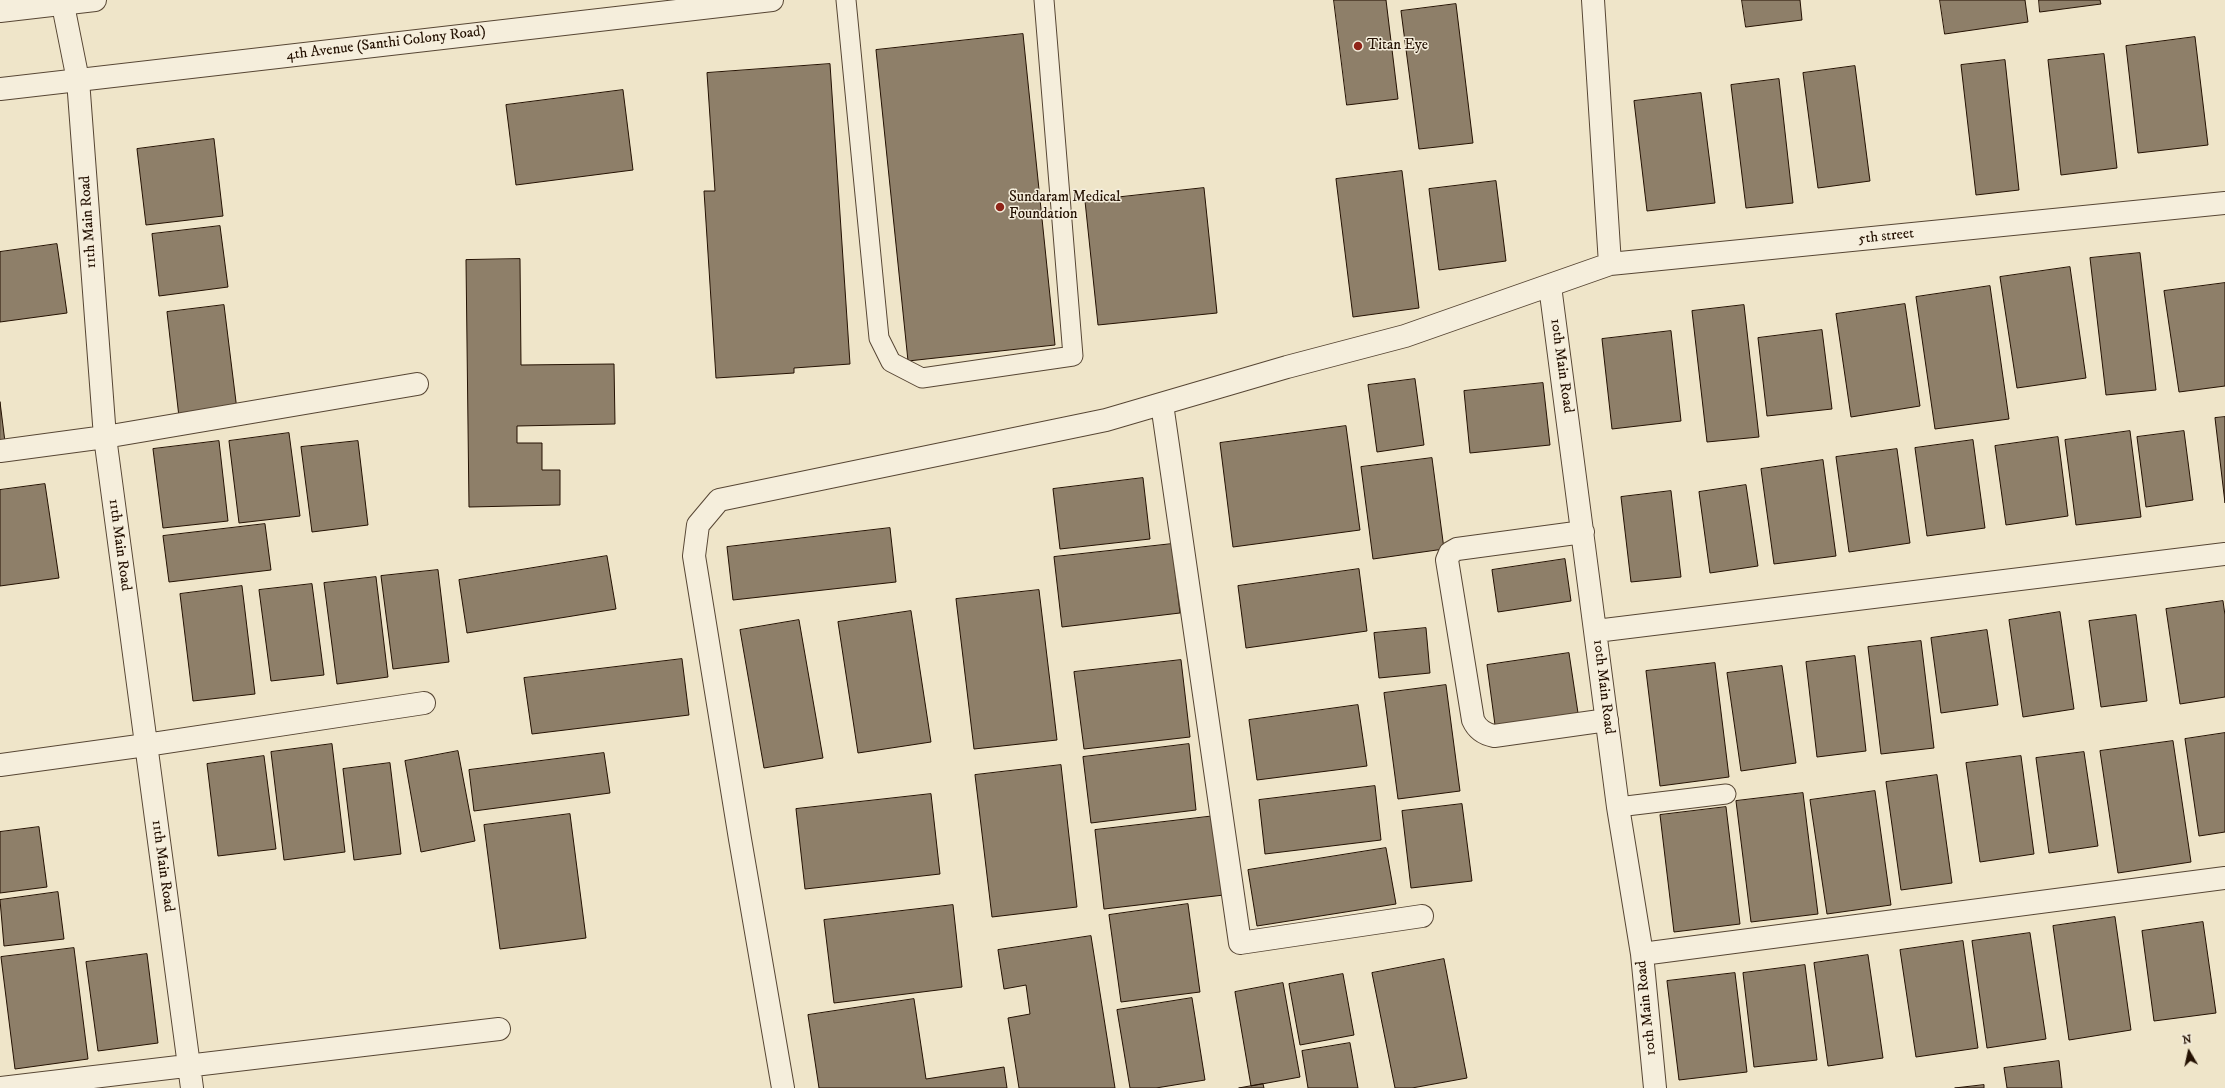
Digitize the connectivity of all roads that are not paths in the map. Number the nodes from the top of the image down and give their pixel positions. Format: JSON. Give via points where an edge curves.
{"nodes":[{"id":1,"x":95,"y":0,"type":"edge"},
{"id":2,"x":772,"y":0,"type":"edge"},
{"id":3,"x":846,"y":0,"type":"edge"},
{"id":4,"x":1044,"y":0,"type":"edge"},
{"id":5,"x":1593,"y":0,"type":"edge"},
{"id":6,"x":62,"y":2,"type":"edge"},
{"id":7,"x":0,"y":11,"type":"edge"},
{"id":8,"x":78,"y":80,"type":"junction"},
{"id":9,"x":0,"y":89,"type":"edge"},
{"id":10,"x":2225,"y":203,"type":"edge"},
{"id":11,"x":1610,"y":264,"type":"junction"},
{"id":12,"x":1550,"y":286,"type":"junction"},
{"id":13,"x":417,"y":384,"type":"dead end"},
{"id":14,"x":1162,"y":404,"type":"junction"},
{"id":15,"x":105,"y":437,"type":"junction"},
{"id":16,"x":0,"y":451,"type":"edge"},
{"id":17,"x":1583,"y":532,"type":"junction"},
{"id":18,"x":2225,"y":554,"type":"edge"},
{"id":19,"x":1596,"y":631,"type":"junction"},
{"id":20,"x":424,"y":702,"type":"dead end"},
{"id":21,"x":1607,"y":720,"type":"junction"},
{"id":22,"x":146,"y":745,"type":"junction"},
{"id":23,"x":0,"y":765,"type":"edge"},
{"id":24,"x":1726,"y":794,"type":"dead end"},
{"id":25,"x":1618,"y":808,"type":"junction"},
{"id":26,"x":2225,"y":878,"type":"edge"},
{"id":27,"x":1422,"y":916,"type":"dead end"},
{"id":28,"x":1642,"y":954,"type":"junction"},
{"id":29,"x":499,"y":1029,"type":"dead end"},
{"id":30,"x":190,"y":1066,"type":"junction"},
{"id":31,"x":0,"y":1088,"type":"edge"},
{"id":32,"x":192,"y":1088,"type":"edge"},
{"id":33,"x":783,"y":1088,"type":"edge"},
{"id":34,"x":1655,"y":1088,"type":"edge"}],
"edges":[{"from":1,"to":6,"type":"street"},
{"from":2,"to":8,"type":"street","name":"4th Avenue (Santhi Colony Road)"},
{"from":3,"to":4,"type":"lane","via":[[879,338],[891,362],[922,378],[1073,356]]},
{"from":5,"to":11,"type":"street"},
{"from":6,"to":7,"type":"street"},
{"from":6,"to":8,"type":"street","name":"11th Main Road"},
{"from":8,"to":9,"type":"street","name":"4th Avenue (Santhi Colony Road)"},
{"from":8,"to":15,"type":"street","name":"11th Main Road"},
{"from":10,"to":11,"type":"street","name":"5th street"},
{"from":11,"to":12,"type":"street","name":"5th street"},
{"from":12,"to":14,"type":"street","name":"5th street","via":[[1405,336]]},
{"from":12,"to":17,"type":"street","name":"10th Main Road"},
{"from":13,"to":15,"type":"street"},
{"from":14,"to":27,"type":"street","via":[[1240,944]]},
{"from":14,"to":33,"type":"street","name":"5th street","via":[[1106,420],[719,500],[698,526],[694,556]]},
{"from":15,"to":16,"type":"street"},
{"from":15,"to":22,"type":"street","name":"11th Main Road"},
{"from":17,"to":19,"type":"street","name":"10th Main Road"},
{"from":17,"to":21,"type":"street","via":[[1457,549],[1450,553],[1447,560],[1473,720],[1478,728],[1494,736]]},
{"from":18,"to":19,"type":"street"},
{"from":19,"to":21,"type":"street","name":"10th Main Road"},
{"from":20,"to":22,"type":"street"},
{"from":21,"to":25,"type":"street","name":"10th Main Road"},
{"from":22,"to":23,"type":"street"},
{"from":22,"to":30,"type":"street","name":"11th Main Road"},
{"from":24,"to":25,"type":"lane"},
{"from":25,"to":28,"type":"street","name":"10th Main Road"},
{"from":26,"to":28,"type":"street"},
{"from":28,"to":34,"type":"street","name":"10th Main Road"},
{"from":29,"to":30,"type":"street"},
{"from":30,"to":31,"type":"street"},
{"from":30,"to":32,"type":"street","name":"11th Main Road"}]}
